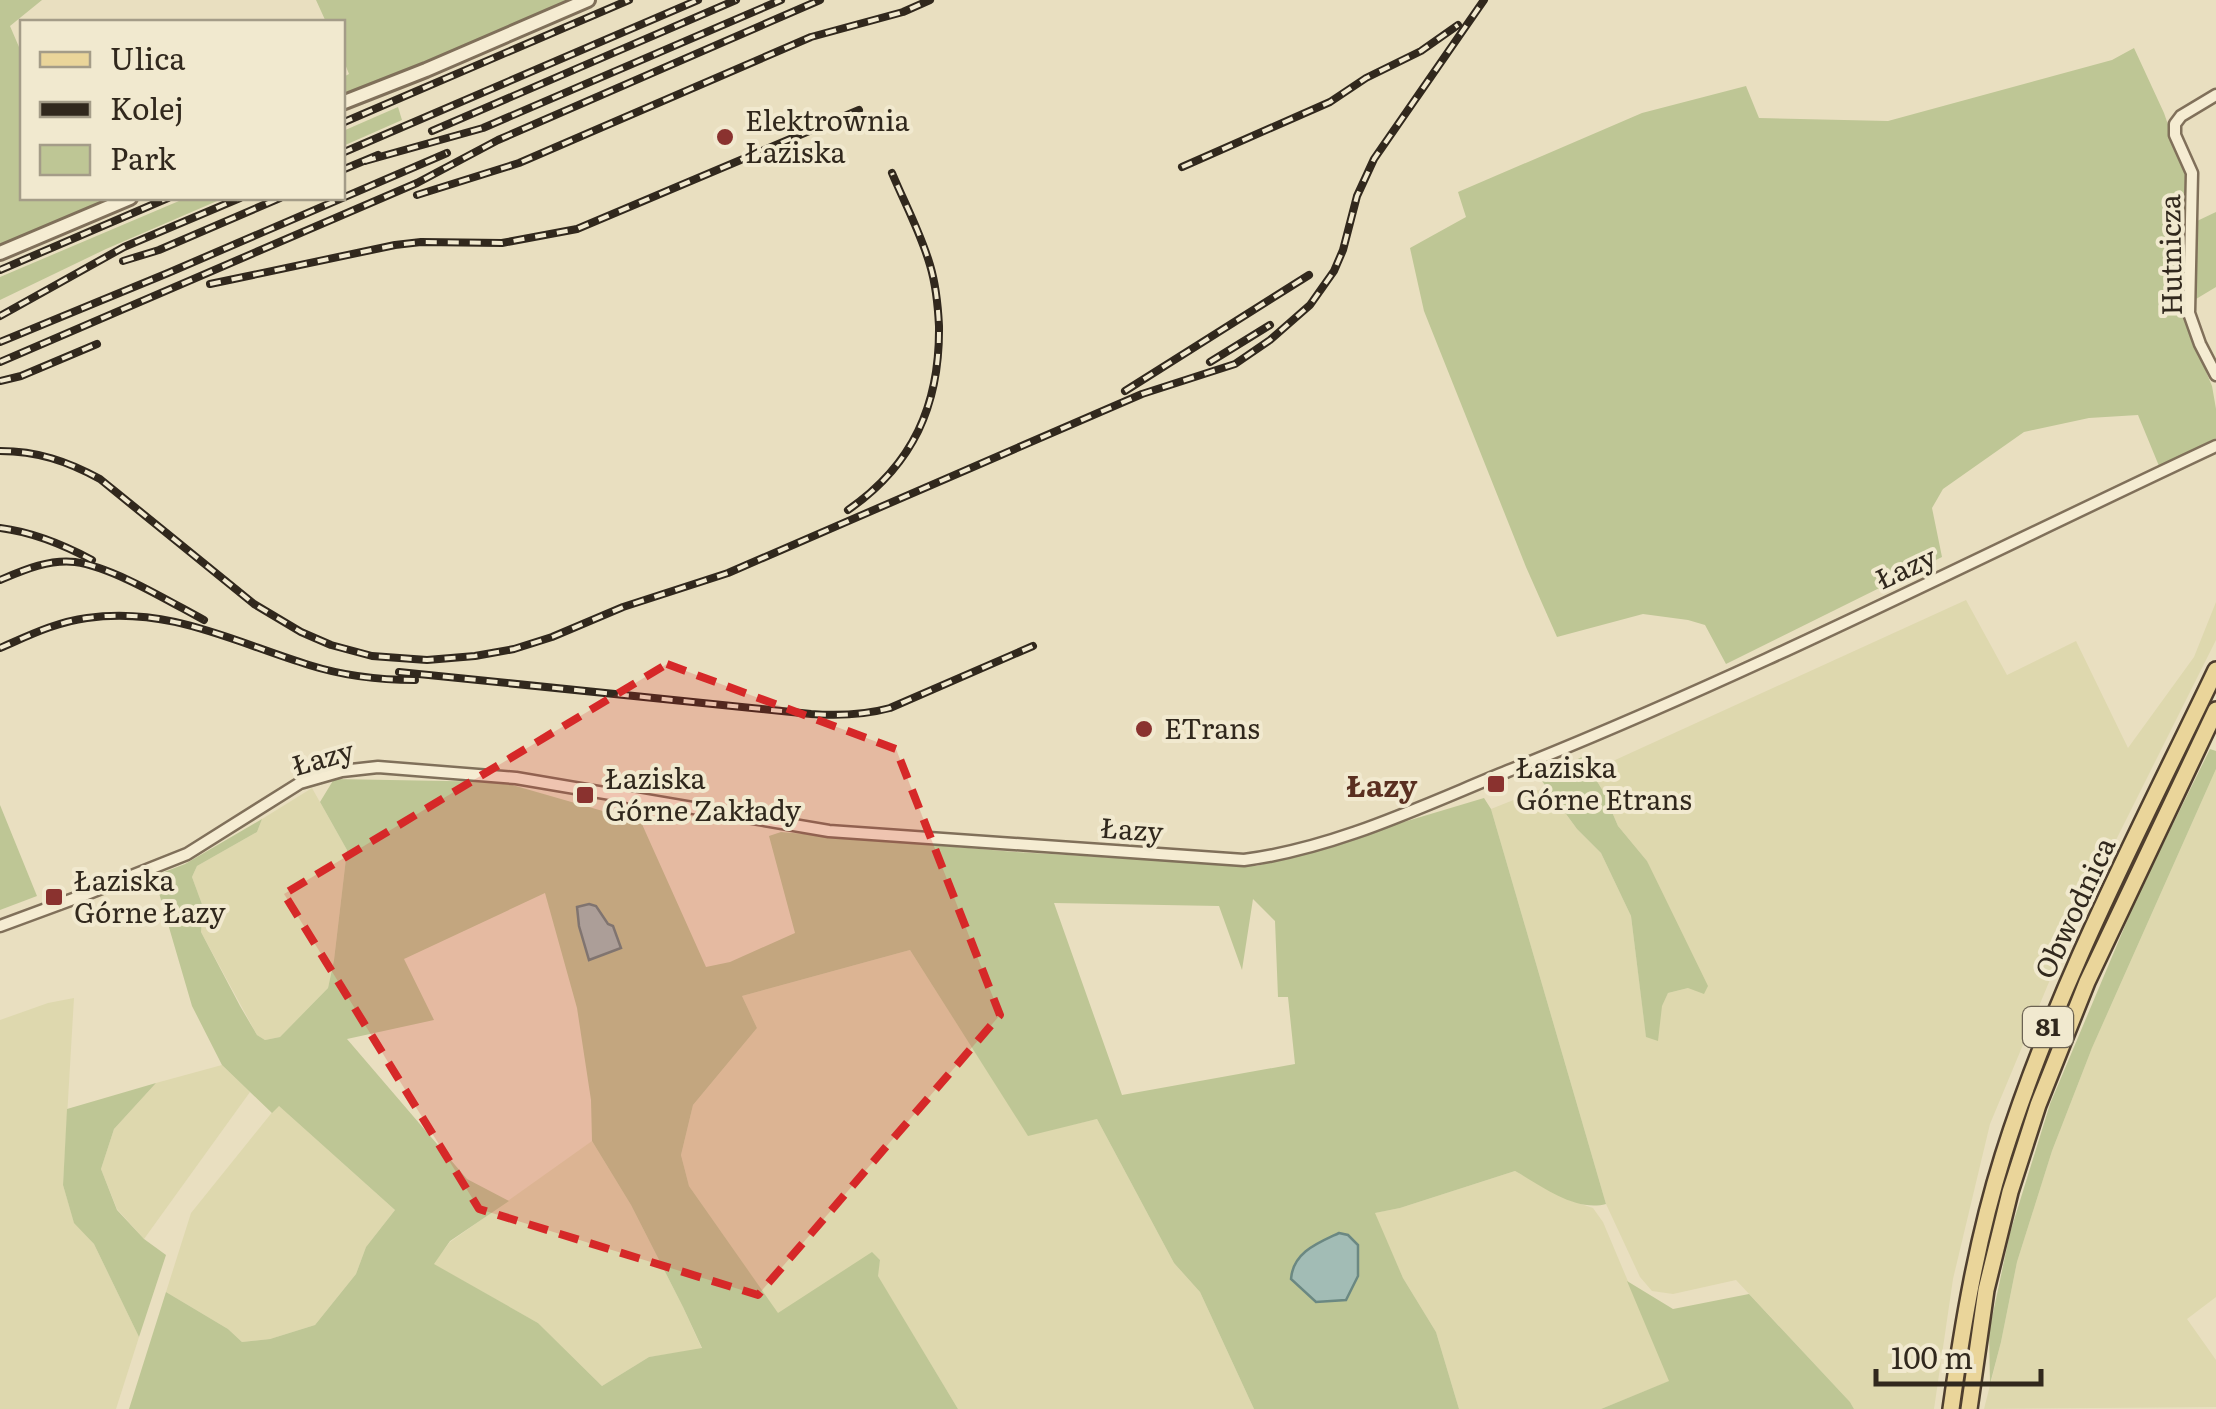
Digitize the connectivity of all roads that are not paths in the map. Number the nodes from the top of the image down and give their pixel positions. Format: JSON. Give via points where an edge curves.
{"nodes":[{"id":1,"x":588,"y":0,"type":"edge"},
{"id":2,"x":2216,"y":95,"type":"edge"},
{"id":3,"x":345,"y":102,"type":"edge"},
{"id":4,"x":125,"y":200,"type":"edge"},
{"id":5,"x":0,"y":253,"type":"edge"},
{"id":6,"x":2216,"y":375,"type":"edge"},
{"id":7,"x":2216,"y":446,"type":"edge"},
{"id":8,"x":2216,"y":670,"type":"edge"},
{"id":9,"x":2216,"y":710,"type":"edge"},
{"id":10,"x":0,"y":926,"type":"edge"},
{"id":11,"x":1952,"y":1409,"type":"edge"},
{"id":12,"x":1969,"y":1409,"type":"edge"}],
"edges":[{"from":1,"to":3,"type":"street"},
{"from":2,"to":6,"type":"street","name":"Hutnicza","via":[[2175,124],[2192,173],[2189,313]]},
{"from":4,"to":5,"type":"street"},
{"from":7,"to":10,"type":"street","name":"Łazy","via":[[1574,745],[1285,855],[1244,860],[829,832],[516,778],[378,767],[300,782],[187,854]]},
{"from":8,"to":11,"type":"main road","name":"Obwodnica","number":"81","via":[[2067,983],[2023,1094],[1976,1256]]},
{"from":9,"to":12,"type":"main road","name":"Obwodnica","number":"81","via":[[2087,982],[2038,1104],[1986,1290]]}]}
